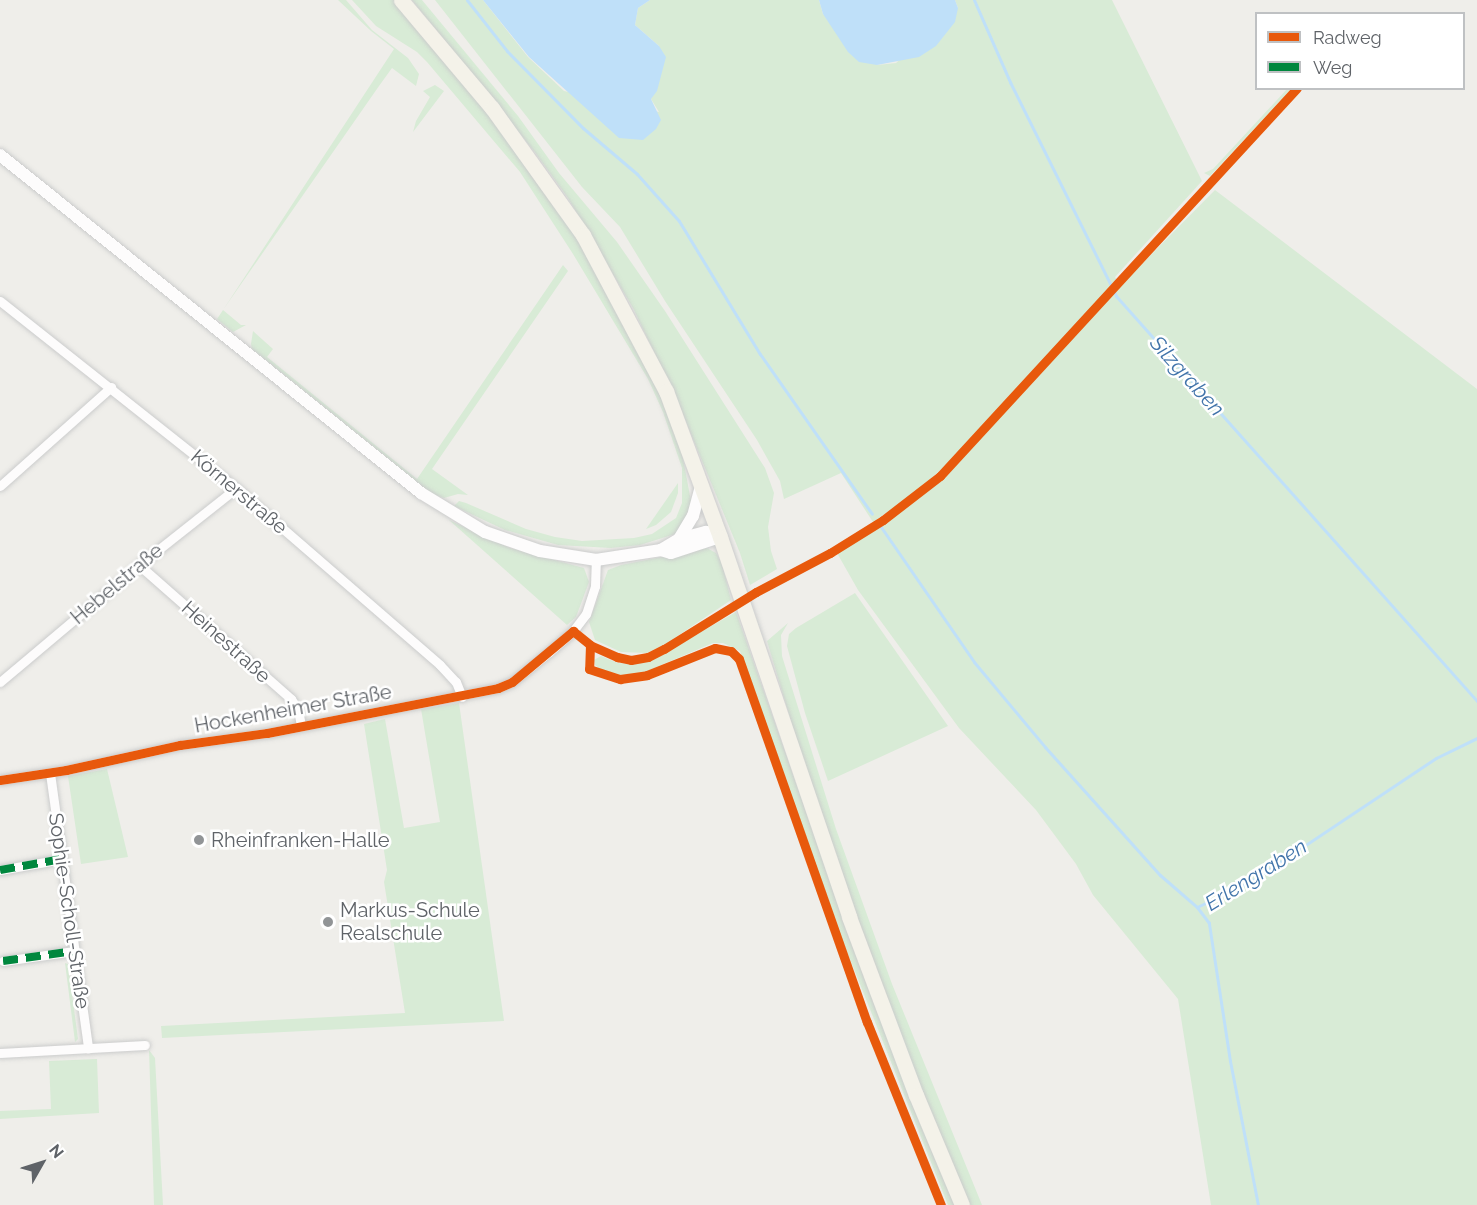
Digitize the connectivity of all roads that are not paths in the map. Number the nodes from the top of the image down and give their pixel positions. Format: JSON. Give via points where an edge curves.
{"nodes":[{"id":1,"x":402,"y":0,"type":"edge"},
{"id":2,"x":0,"y":154,"type":"edge"},
{"id":3,"x":0,"y":301,"type":"edge"},
{"id":4,"x":111,"y":387,"type":"junction"},
{"id":5,"x":0,"y":486,"type":"edge"},
{"id":6,"x":701,"y":486,"type":"junction"},
{"id":7,"x":236,"y":488,"type":"junction"},
{"id":8,"x":720,"y":537,"type":"junction"},
{"id":9,"x":678,"y":539,"type":"junction"},
{"id":10,"x":661,"y":550,"type":"junction"},
{"id":11,"x":596,"y":560,"type":"junction"},
{"id":12,"x":139,"y":565,"type":"junction"},
{"id":13,"x":0,"y":682,"type":"edge"},
{"id":14,"x":462,"y":697,"type":"junction"},
{"id":15,"x":301,"y":725,"type":"junction"},
{"id":16,"x":50,"y":773,"type":"junction"},
{"id":17,"x":0,"y":780,"type":"edge"},
{"id":18,"x":62,"y":859,"type":"junction"},
{"id":19,"x":0,"y":870,"type":"edge"},
{"id":20,"x":74,"y":951,"type":"junction"},
{"id":21,"x":3,"y":961,"type":"dead end"},
{"id":22,"x":145,"y":1045,"type":"dead end"},
{"id":23,"x":88,"y":1048,"type":"junction"},
{"id":24,"x":0,"y":1053,"type":"edge"},
{"id":25,"x":962,"y":1205,"type":"edge"}],
"edges":[{"from":1,"to":6,"type":"main road","via":[[492,108],[583,235],[666,391]]},
{"from":2,"to":11,"type":"street","via":[[447,511],[504,540],[540,551]]},
{"from":3,"to":4,"type":"street","name":"Körnerstraße"},
{"from":4,"to":5,"type":"street"},
{"from":4,"to":7,"type":"street","name":"Körnerstraße"},
{"from":6,"to":8,"type":"main road"},
{"from":6,"to":9,"type":"street","via":[[693,516]]},
{"from":7,"to":12,"type":"street","name":"Hebelstraße"},
{"from":7,"to":14,"type":"street","name":"Körnerstraße","via":[[440,665],[456,682]]},
{"from":8,"to":9,"type":"street","via":[[706,532]]},
{"from":8,"to":10,"type":"street","via":[[670,553]]},
{"from":8,"to":25,"type":"main road","via":[[849,917]]},
{"from":9,"to":10,"type":"street"},
{"from":10,"to":11,"type":"street"},
{"from":11,"to":14,"type":"street","name":"Hockenheimer Straße","via":[[591,601],[573,630],[512,682]]},
{"from":12,"to":13,"type":"street","name":"Hebelstraße"},
{"from":12,"to":15,"type":"street","name":"Heinestraße","via":[[291,699]]},
{"from":14,"to":15,"type":"street","name":"Hockenheimer Straße"},
{"from":15,"to":16,"type":"street","name":"Hockenheimer Straße","via":[[168,747]]},
{"from":16,"to":17,"type":"street","name":"Hockenheimer Straße"},
{"from":16,"to":18,"type":"street","name":"Sophie-Scholl-Straße"},
{"from":18,"to":19,"type":"street"},
{"from":18,"to":20,"type":"street","name":"Sophie-Scholl-Straße"},
{"from":20,"to":21,"type":"street"},
{"from":20,"to":23,"type":"street","name":"Sophie-Scholl-Straße"},
{"from":22,"to":23,"type":"street"},
{"from":23,"to":24,"type":"street"}]}
